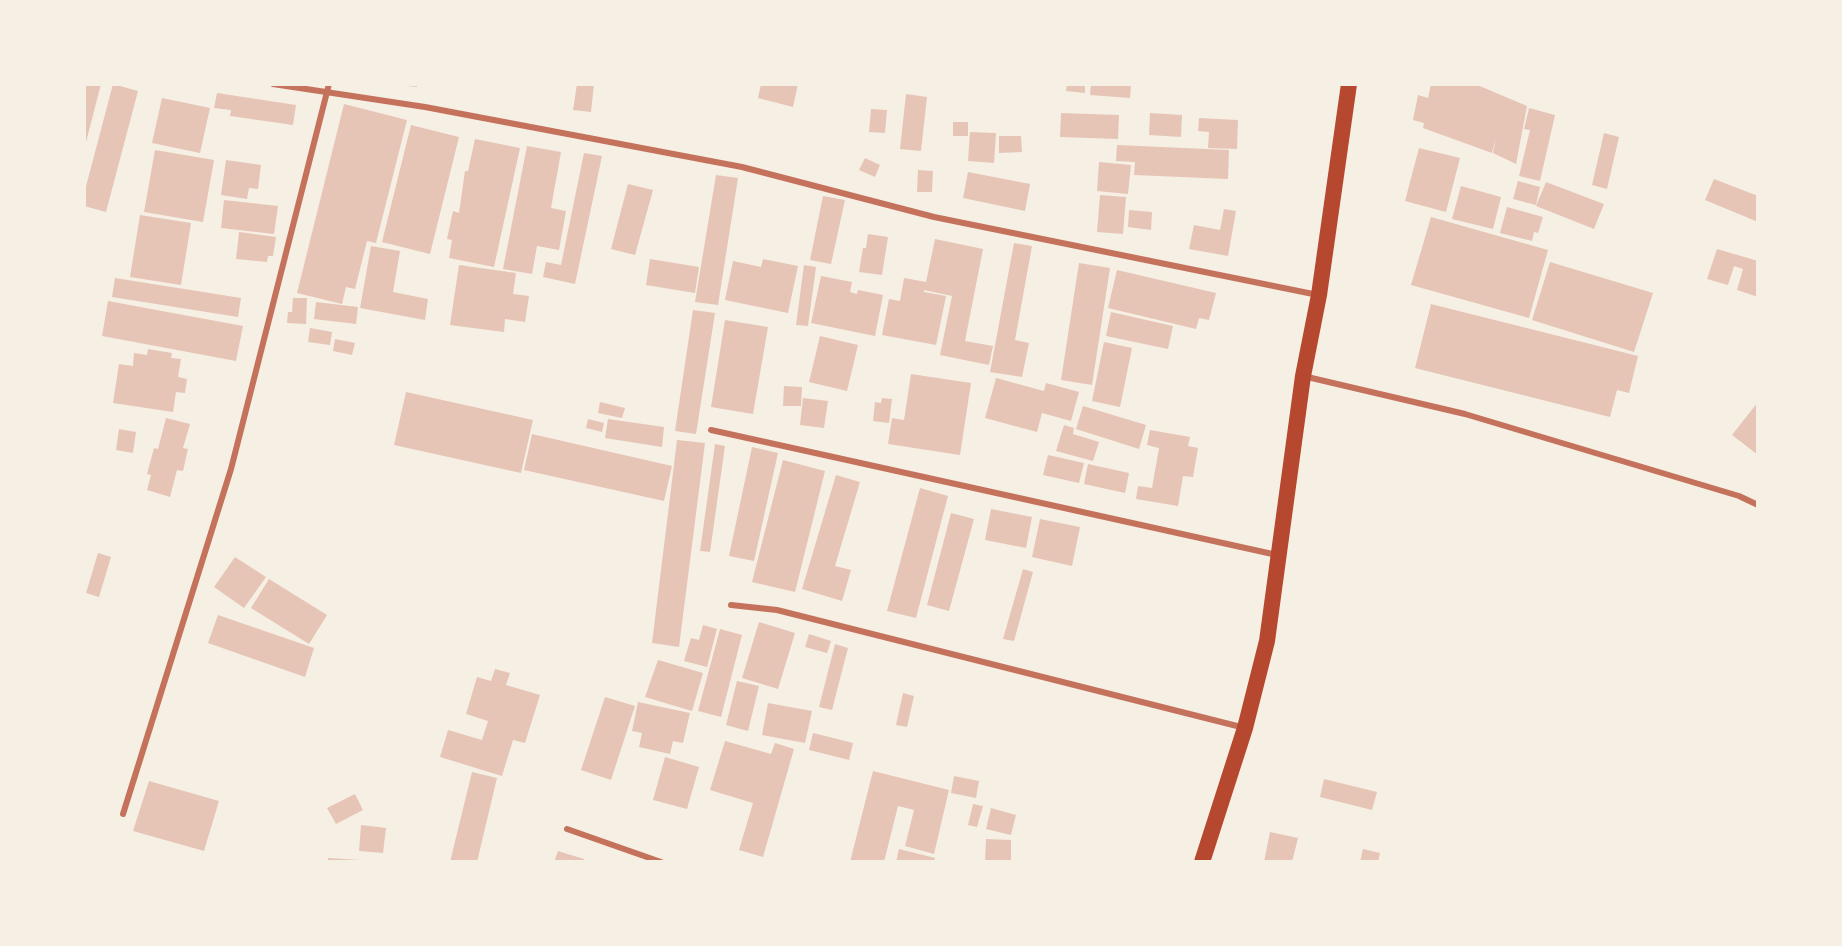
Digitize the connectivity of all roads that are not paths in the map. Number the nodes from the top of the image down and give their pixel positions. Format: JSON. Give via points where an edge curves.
{"nodes":[{"id":1,"x":273,"y":84,"type":"edge"},
{"id":2,"x":329,"y":84,"type":"edge"},
{"id":3,"x":1349,"y":84,"type":"edge"},
{"id":4,"x":327,"y":93,"type":"junction"},
{"id":5,"x":1319,"y":295,"type":"junction"},
{"id":6,"x":1303,"y":376,"type":"junction"},
{"id":7,"x":711,"y":430,"type":"dead end"},
{"id":8,"x":1758,"y":505,"type":"edge"},
{"id":9,"x":1278,"y":556,"type":"junction"},
{"id":10,"x":731,"y":605,"type":"dead end"},
{"id":11,"x":1245,"y":728,"type":"junction"},
{"id":12,"x":123,"y":814,"type":"dead end"},
{"id":13,"x":567,"y":829,"type":"dead end"},
{"id":14,"x":661,"y":862,"type":"edge"},
{"id":15,"x":1202,"y":862,"type":"edge"}],
"edges":[{"from":1,"to":4,"type":"street"},
{"from":2,"to":4,"type":"street"},
{"from":3,"to":5,"type":"highway"},
{"from":4,"to":5,"type":"street","via":[[425,107],[742,167],[934,217]]},
{"from":4,"to":12,"type":"street","via":[[231,469]]},
{"from":5,"to":6,"type":"highway"},
{"from":6,"to":8,"type":"street","via":[[1465,414]]},
{"from":6,"to":9,"type":"highway"},
{"from":7,"to":9,"type":"street"},
{"from":9,"to":11,"type":"highway","via":[[1267,641]]},
{"from":10,"to":11,"type":"street","via":[[777,610]]},
{"from":11,"to":15,"type":"highway"},
{"from":13,"to":14,"type":"street"}]}
